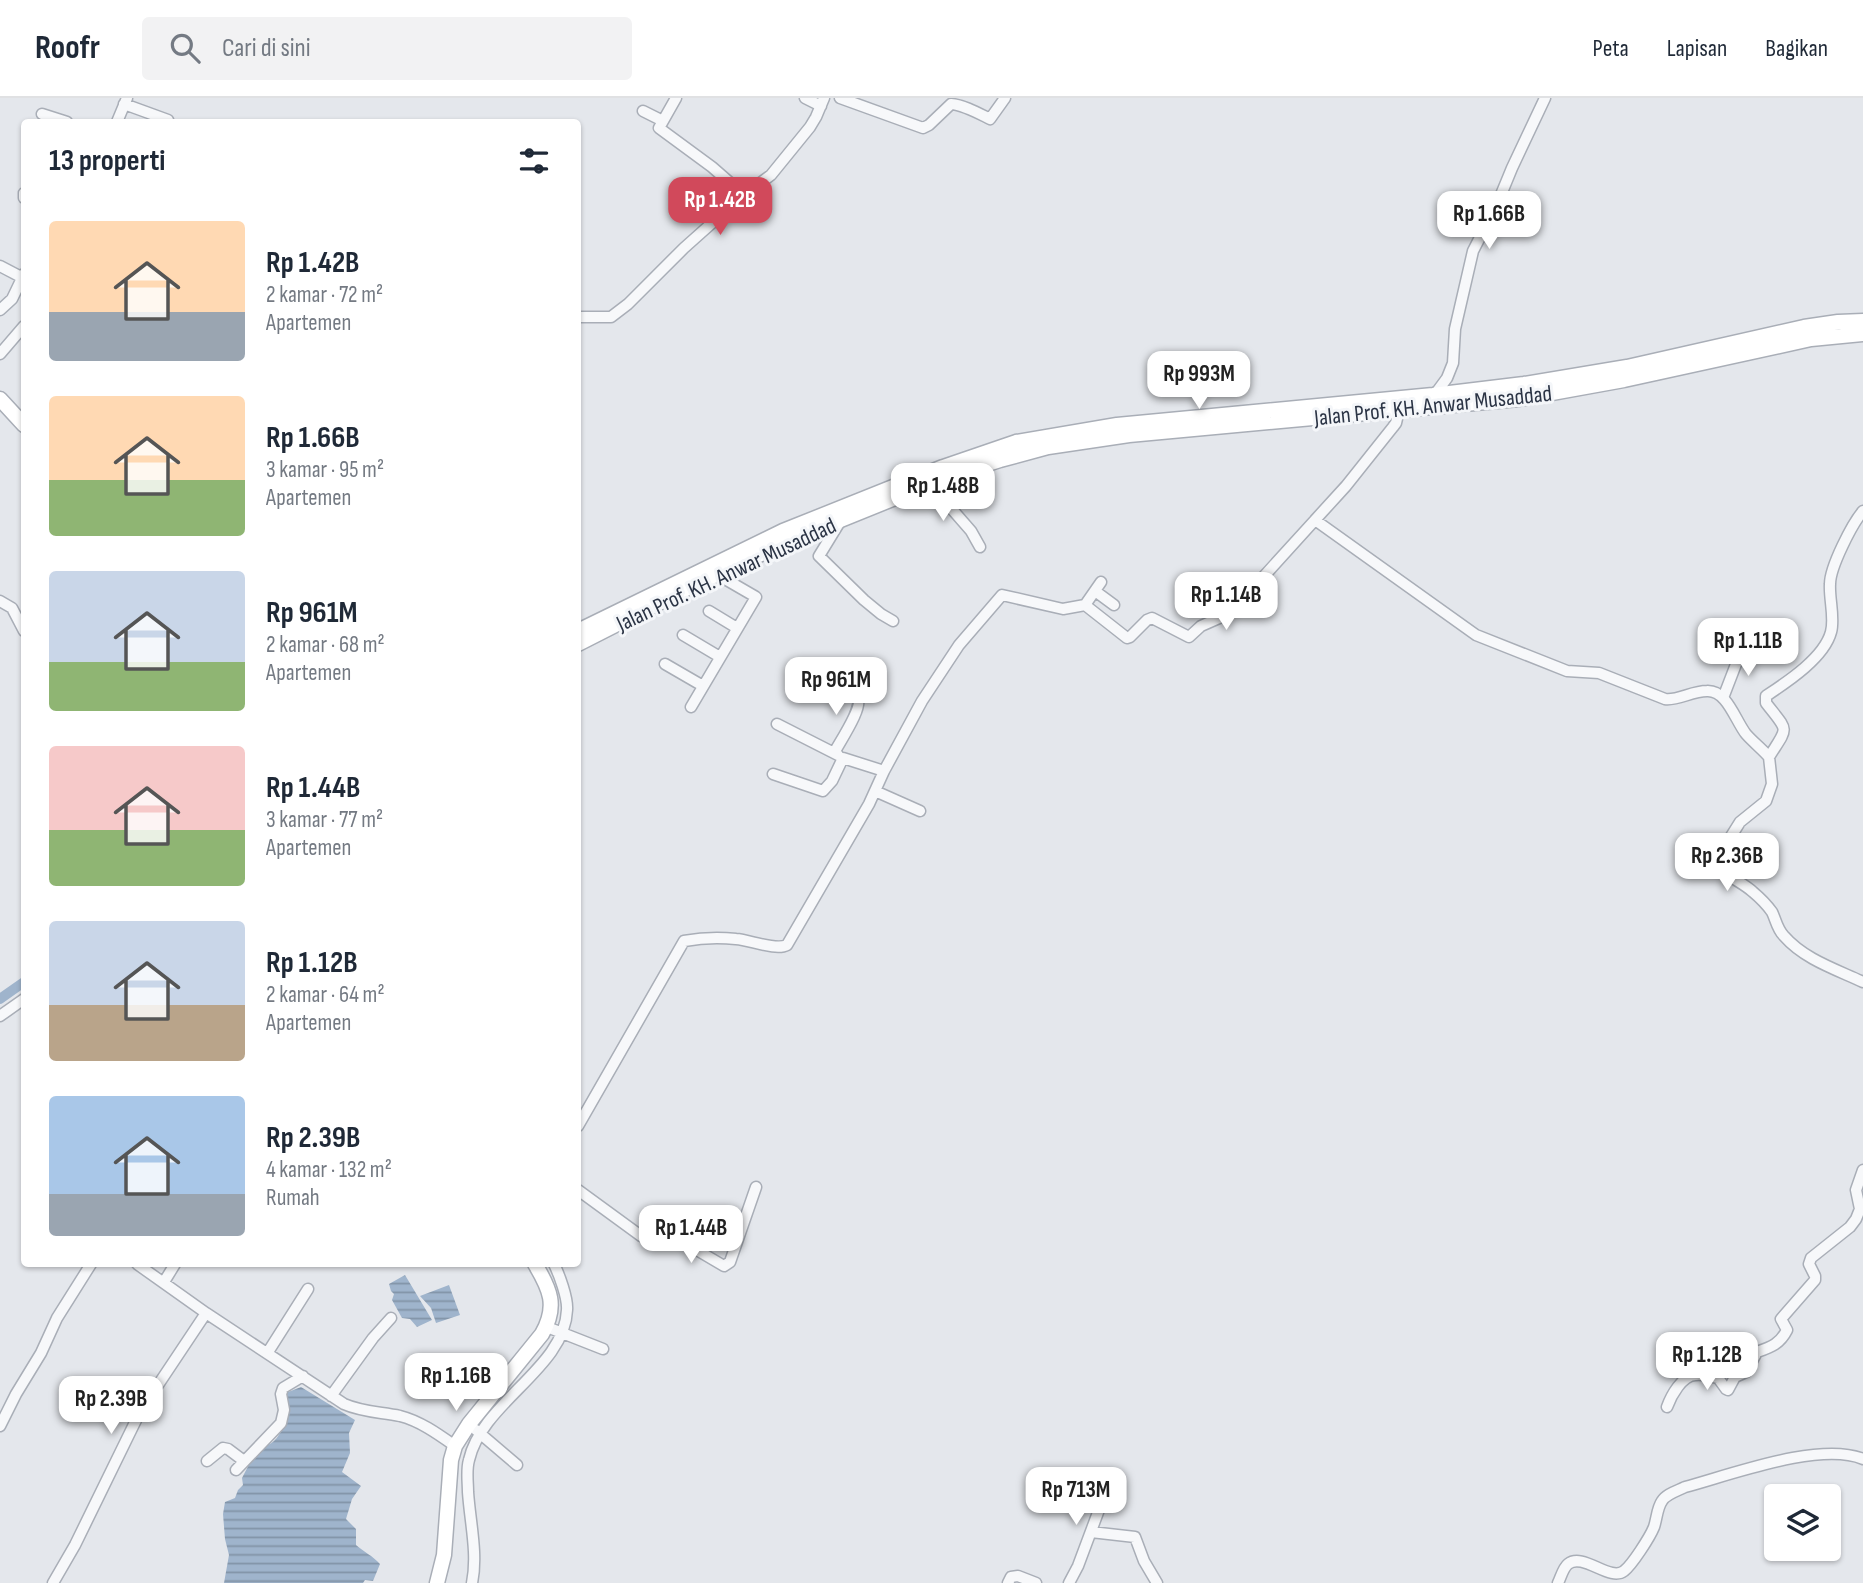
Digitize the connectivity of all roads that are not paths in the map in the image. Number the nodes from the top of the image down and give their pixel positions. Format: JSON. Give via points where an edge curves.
{"nodes":[{"id":1,"x":676,"y":98,"type":"edge"},
{"id":2,"x":805,"y":98,"type":"edge"},
{"id":3,"x":840,"y":98,"type":"edge"},
{"id":4,"x":1005,"y":98,"type":"edge"},
{"id":5,"x":1545,"y":98,"type":"edge"},
{"id":6,"x":124,"y":100,"type":"edge"},
{"id":7,"x":822,"y":102,"type":"edge"},
{"id":8,"x":643,"y":111,"type":"dead end"},
{"id":9,"x":43,"y":114,"type":"dead end"},
{"id":10,"x":58,"y":119,"type":"edge"},
{"id":11,"x":118,"y":119,"type":"edge"},
{"id":12,"x":166,"y":119,"type":"edge"},
{"id":13,"x":663,"y":121,"type":"junction"},
{"id":14,"x":744,"y":195,"type":"junction"},
{"id":15,"x":0,"y":266,"type":"edge"},
{"id":16,"x":21,"y":275,"type":"edge"},
{"id":17,"x":21,"y":282,"type":"edge"},
{"id":18,"x":0,"y":310,"type":"edge"},
{"id":19,"x":581,"y":317,"type":"edge"},
{"id":20,"x":1863,"y":321,"type":"edge"},
{"id":21,"x":21,"y":330,"type":"edge"},
{"id":22,"x":1863,"y":334,"type":"edge"},
{"id":23,"x":0,"y":354,"type":"edge"},
{"id":24,"x":0,"y":399,"type":"edge"},
{"id":25,"x":1434,"y":401,"type":"junction"},
{"id":26,"x":1399,"y":410,"type":"junction"},
{"id":27,"x":1311,"y":412,"type":"junction"},
{"id":28,"x":21,"y":422,"type":"edge"},
{"id":29,"x":1000,"y":453,"type":"junction"},
{"id":30,"x":930,"y":484,"type":"junction"},
{"id":31,"x":876,"y":500,"type":"junction"},
{"id":32,"x":1863,"y":511,"type":"edge"},
{"id":33,"x":841,"y":520,"type":"junction"},
{"id":34,"x":1315,"y":520,"type":"junction"},
{"id":35,"x":981,"y":547,"type":"dead end"},
{"id":36,"x":718,"y":575,"type":"junction"},
{"id":37,"x":0,"y":601,"type":"edge"},
{"id":38,"x":1085,"y":605,"type":"junction"},
{"id":39,"x":1114,"y":605,"type":"dead end"},
{"id":40,"x":709,"y":611,"type":"dead end"},
{"id":41,"x":893,"y":621,"type":"dead end"},
{"id":42,"x":21,"y":625,"type":"edge"},
{"id":43,"x":737,"y":628,"type":"junction"},
{"id":44,"x":581,"y":630,"type":"edge"},
{"id":45,"x":683,"y":635,"type":"dead end"},
{"id":46,"x":581,"y":642,"type":"edge"},
{"id":47,"x":1743,"y":646,"type":"dead end"},
{"id":48,"x":720,"y":657,"type":"junction"},
{"id":49,"x":665,"y":664,"type":"dead end"},
{"id":50,"x":831,"y":682,"type":"dead end"},
{"id":51,"x":703,"y":686,"type":"junction"},
{"id":52,"x":1723,"y":698,"type":"junction"},
{"id":53,"x":691,"y":707,"type":"dead end"},
{"id":54,"x":777,"y":724,"type":"dead end"},
{"id":55,"x":839,"y":755,"type":"junction"},
{"id":56,"x":1769,"y":757,"type":"junction"},
{"id":57,"x":884,"y":771,"type":"junction"},
{"id":58,"x":773,"y":774,"type":"dead end"},
{"id":59,"x":875,"y":791,"type":"junction"},
{"id":60,"x":920,"y":811,"type":"dead end"},
{"id":61,"x":1863,"y":982,"type":"edge"},
{"id":62,"x":21,"y":1001,"type":"edge"},
{"id":63,"x":0,"y":1016,"type":"edge"},
{"id":64,"x":581,"y":1121,"type":"edge"},
{"id":65,"x":1863,"y":1170,"type":"edge"},
{"id":66,"x":756,"y":1187,"type":"dead end"},
{"id":67,"x":581,"y":1192,"type":"edge"},
{"id":68,"x":89,"y":1267,"type":"edge"},
{"id":69,"x":142,"y":1267,"type":"edge"},
{"id":70,"x":173,"y":1267,"type":"edge"},
{"id":71,"x":537,"y":1267,"type":"edge"},
{"id":72,"x":555,"y":1267,"type":"edge"},
{"id":73,"x":164,"y":1282,"type":"junction"},
{"id":74,"x":308,"y":1289,"type":"dead end"},
{"id":75,"x":206,"y":1312,"type":"junction"},
{"id":76,"x":391,"y":1318,"type":"dead end"},
{"id":77,"x":555,"y":1330,"type":"junction"},
{"id":78,"x":603,"y":1349,"type":"dead end"},
{"id":79,"x":268,"y":1352,"type":"junction"},
{"id":80,"x":296,"y":1379,"type":"junction"},
{"id":81,"x":331,"y":1396,"type":"junction"},
{"id":82,"x":1667,"y":1407,"type":"dead end"},
{"id":83,"x":0,"y":1426,"type":"edge"},
{"id":84,"x":475,"y":1429,"type":"junction"},
{"id":85,"x":455,"y":1446,"type":"junction"},
{"id":86,"x":1863,"y":1459,"type":"edge"},
{"id":87,"x":207,"y":1461,"type":"dead end"},
{"id":88,"x":517,"y":1465,"type":"dead end"},
{"id":89,"x":1109,"y":1483,"type":"dead end"},
{"id":90,"x":1091,"y":1532,"type":"junction"},
{"id":91,"x":53,"y":1583,"type":"edge"},
{"id":92,"x":437,"y":1583,"type":"edge"},
{"id":93,"x":472,"y":1583,"type":"edge"},
{"id":94,"x":1008,"y":1583,"type":"edge"},
{"id":95,"x":1036,"y":1583,"type":"edge"},
{"id":96,"x":1069,"y":1583,"type":"edge"},
{"id":97,"x":1157,"y":1583,"type":"edge"},
{"id":98,"x":1558,"y":1583,"type":"edge"}],
"edges":[{"from":1,"to":13,"type":"street"},
{"from":2,"to":7,"type":"street"},
{"from":3,"to":4,"type":"street","via":[[923,128],[955,103],[990,119]]},
{"from":5,"to":25,"type":"street","via":[[1473,251],[1452,363]]},
{"from":6,"to":11,"type":"street"},
{"from":6,"to":12,"type":"street"},
{"from":7,"to":14,"type":"street","via":[[810,127],[780,166]]},
{"from":8,"to":13,"type":"street"},
{"from":9,"to":10,"type":"street"},
{"from":13,"to":14,"type":"street","via":[[659,128]]},
{"from":14,"to":19,"type":"street","via":[[614,316]]},
{"from":15,"to":16,"type":"street"},
{"from":17,"to":18,"type":"street"},
{"from":20,"to":25,"type":"street","name":"Jalan Prof. KH. Anwar Musaddad","via":[[1804,327],[1627,367]]},
{"from":21,"to":23,"type":"street"},
{"from":22,"to":25,"type":"street","name":"Jalan Prof. KH. Anwar Musaddad","via":[[1811,338],[1518,399]]},
{"from":24,"to":28,"type":"street"},
{"from":25,"to":26,"type":"street","name":"Jalan Prof. KH. Anwar Musaddad"},
{"from":25,"to":27,"type":"street","name":"Jalan Prof. KH. Anwar Musaddad"},
{"from":26,"to":27,"type":"street","name":"Jalan Prof. KH. Anwar Musaddad"},
{"from":26,"to":34,"type":"street","via":[[1393,427]]},
{"from":27,"to":29,"type":"street","name":"Jalan Prof. KH. Anwar Musaddad"},
{"from":29,"to":30,"type":"street","name":"Jalan Prof. KH. Anwar Musaddad"},
{"from":29,"to":31,"type":"street","name":"Jalan Prof. KH. Anwar Musaddad","via":[[943,467]]},
{"from":30,"to":31,"type":"street","name":"Jalan Prof. KH. Anwar Musaddad"},
{"from":30,"to":35,"type":"street"},
{"from":31,"to":33,"type":"street","name":"Jalan Prof. KH. Anwar Musaddad"},
{"from":31,"to":44,"type":"street","name":"Jalan Prof. KH. Anwar Musaddad","via":[[755,544]]},
{"from":32,"to":56,"type":"street","via":[[1829,582],[1832,629],[1828,638],[1799,674],[1766,696],[1784,728]]},
{"from":33,"to":36,"type":"street","name":"Jalan Prof. KH. Anwar Musaddad"},
{"from":33,"to":41,"type":"street","via":[[819,556]]},
{"from":34,"to":38,"type":"street","via":[[1235,608],[1189,637],[1152,618],[1127,638]]},
{"from":34,"to":52,"type":"street","via":[[1476,635],[1567,671],[1599,673],[1665,699],[1709,690]]},
{"from":36,"to":43,"type":"street","via":[[756,597]]},
{"from":36,"to":46,"type":"street","name":"Jalan Prof. KH. Anwar Musaddad"},
{"from":37,"to":42,"type":"street","via":[[12,608]]},
{"from":38,"to":39,"type":"street","via":[[1098,587]]},
{"from":38,"to":57,"type":"street","via":[[1063,609],[1002,595],[941,671]]},
{"from":40,"to":43,"type":"street"},
{"from":43,"to":48,"type":"street"},
{"from":45,"to":48,"type":"street"},
{"from":47,"to":52,"type":"street"},
{"from":48,"to":51,"type":"street"},
{"from":49,"to":51,"type":"street"},
{"from":50,"to":55,"type":"street","via":[[859,702]]},
{"from":51,"to":53,"type":"street"},
{"from":52,"to":56,"type":"street","via":[[1745,733]]},
{"from":54,"to":55,"type":"street"},
{"from":55,"to":57,"type":"street"},
{"from":55,"to":58,"type":"street","via":[[832,781],[823,791]]},
{"from":56,"to":61,"type":"street","via":[[1772,784],[1766,801],[1740,822],[1715,862],[1755,893],[1799,951]]},
{"from":57,"to":59,"type":"street"},
{"from":59,"to":60,"type":"street"},
{"from":59,"to":64,"type":"street","via":[[785,946],[713,938],[683,942]]},
{"from":62,"to":63,"type":"street"},
{"from":65,"to":82,"type":"street","via":[[1856,1190],[1860,1209],[1856,1219],[1811,1258],[1815,1280],[1781,1319],[1786,1332],[1776,1345],[1756,1352],[1746,1372],[1735,1377],[1728,1390],[1718,1378],[1690,1376]]},
{"from":66,"to":67,"type":"street","via":[[730,1262],[724,1266],[673,1236],[651,1240],[642,1236]]},
{"from":68,"to":83,"type":"street"},
{"from":69,"to":73,"type":"street"},
{"from":70,"to":73,"type":"street"},
{"from":71,"to":77,"type":"street","via":[[552,1304]]},
{"from":72,"to":77,"type":"street","via":[[568,1309]]},
{"from":73,"to":75,"type":"street"},
{"from":74,"to":79,"type":"street"},
{"from":75,"to":79,"type":"street"},
{"from":75,"to":91,"type":"street","via":[[140,1412]]},
{"from":76,"to":81,"type":"street"},
{"from":77,"to":78,"type":"street"},
{"from":77,"to":84,"type":"street","via":[[542,1334]]},
{"from":79,"to":80,"type":"street"},
{"from":80,"to":81,"type":"street"},
{"from":80,"to":87,"type":"street","via":[[282,1391],[281,1423],[240,1465],[223,1448]]},
{"from":81,"to":85,"type":"street","via":[[362,1411],[412,1420]]},
{"from":84,"to":85,"type":"street"},
{"from":84,"to":88,"type":"street"},
{"from":84,"to":93,"type":"street","via":[[468,1468]]},
{"from":85,"to":92,"type":"street"},
{"from":86,"to":98,"type":"street","via":[[1831,1453],[1804,1455],[1685,1487],[1662,1500],[1654,1528],[1624,1571],[1617,1574],[1577,1561],[1565,1567]]},
{"from":89,"to":90,"type":"street"},
{"from":90,"to":96,"type":"street"},
{"from":90,"to":97,"type":"street","via":[[1135,1537]]},
{"from":94,"to":95,"type":"street","via":[[1018,1576]]}]}
